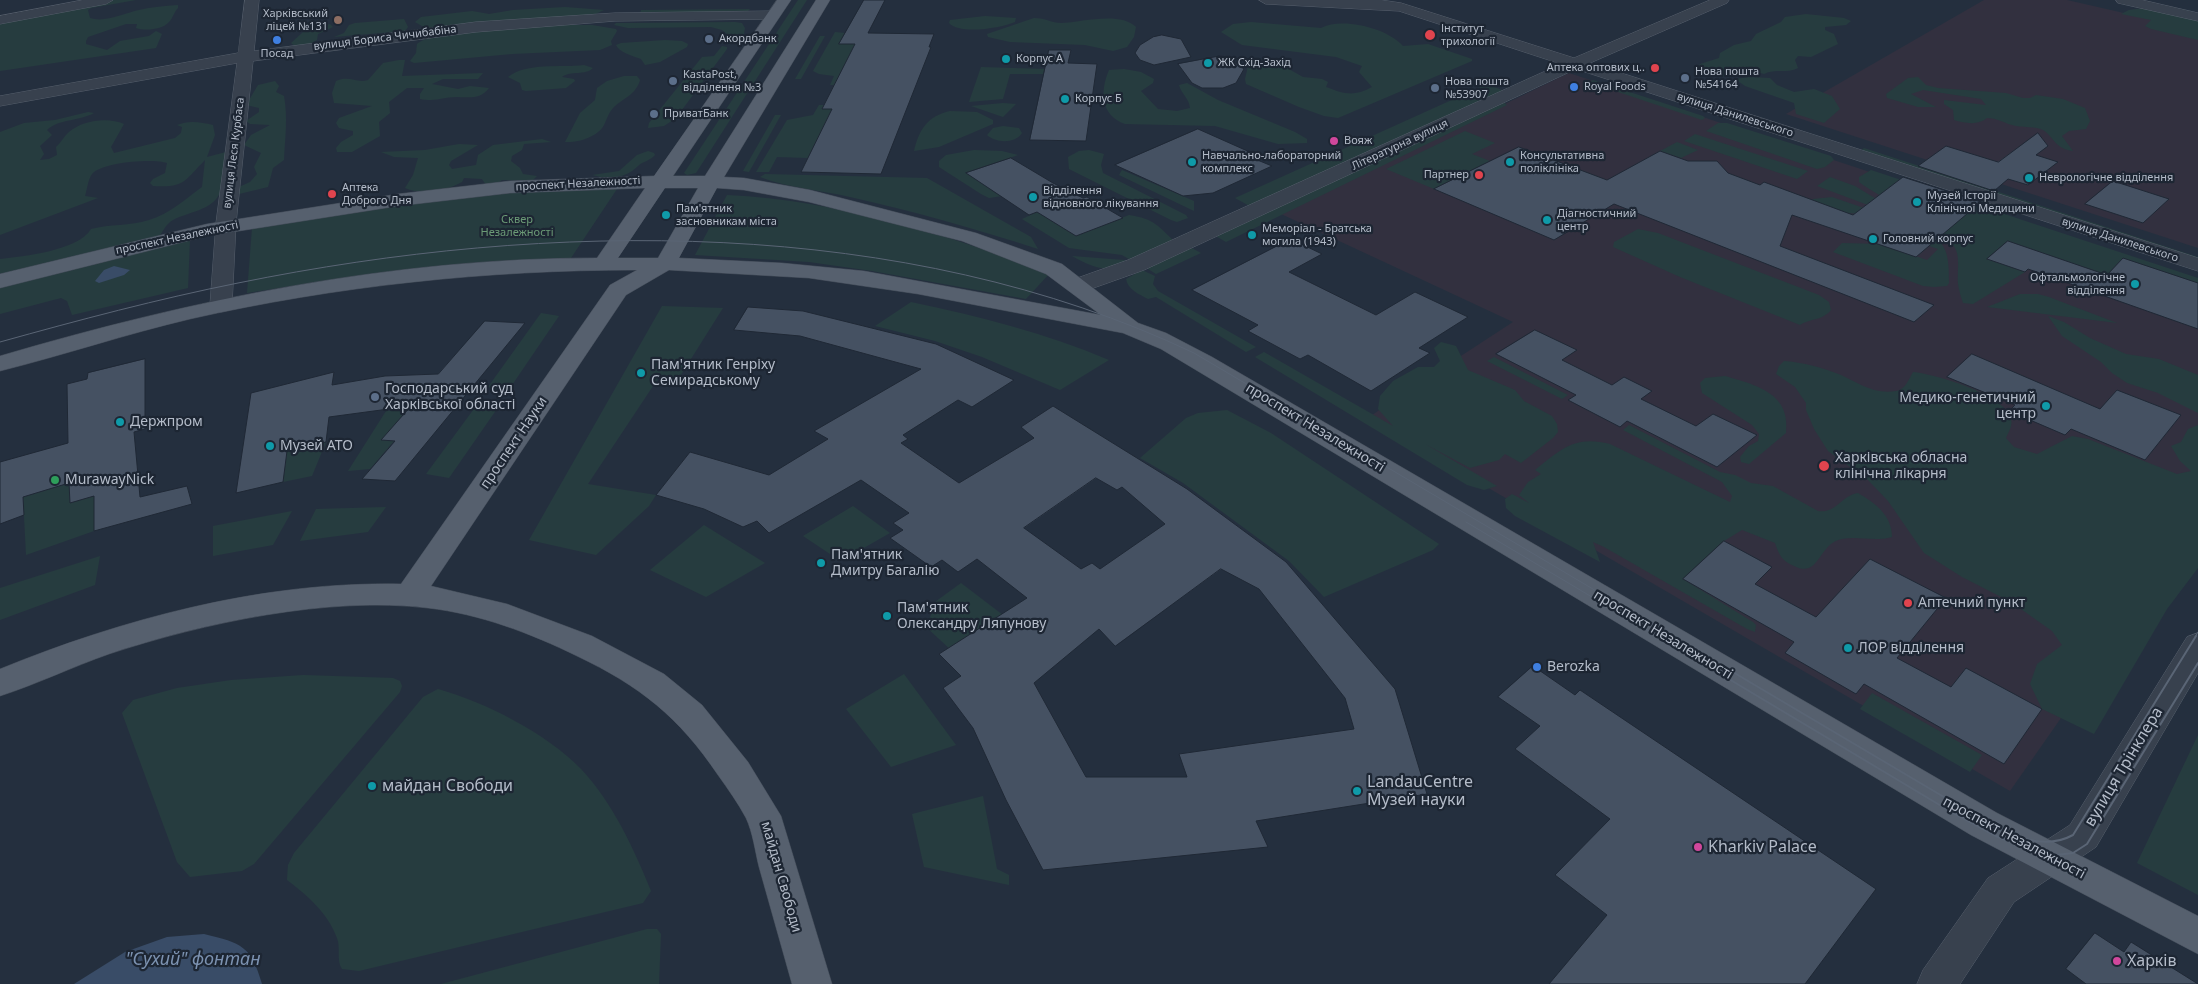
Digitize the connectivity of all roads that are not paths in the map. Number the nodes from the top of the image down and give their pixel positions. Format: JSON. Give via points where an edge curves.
{"nodes":[{"id":1,"x":106,"y":0,"type":"edge"},
{"id":2,"x":252,"y":0,"type":"edge"},
{"id":3,"x":784,"y":0,"type":"edge"},
{"id":4,"x":824,"y":0,"type":"edge"},
{"id":5,"x":1266,"y":0,"type":"edge"},
{"id":6,"x":1722,"y":0,"type":"edge"},
{"id":7,"x":2123,"y":0,"type":"edge"},
{"id":8,"x":1392,"y":2,"type":"edge"},
{"id":9,"x":773,"y":15,"type":"junction"},
{"id":10,"x":2198,"y":17,"type":"edge"},
{"id":11,"x":0,"y":20,"type":"edge"},
{"id":12,"x":245,"y":57,"type":"junction"},
{"id":13,"x":1575,"y":64,"type":"junction"},
{"id":14,"x":0,"y":101,"type":"edge"},
{"id":15,"x":659,"y":181,"type":"junction"},
{"id":16,"x":711,"y":182,"type":"junction"},
{"id":17,"x":226,"y":226,"type":"junction"},
{"id":18,"x":603,"y":264,"type":"junction"},
{"id":19,"x":665,"y":264,"type":"junction"},
{"id":20,"x":2198,"y":265,"type":"edge"},
{"id":21,"x":0,"y":281,"type":"edge"},
{"id":22,"x":1077,"y":286,"type":"junction"},
{"id":23,"x":618,"y":290,"type":"junction"},
{"id":24,"x":221,"y":306,"type":"junction"},
{"id":25,"x":1039,"y":312,"type":"junction"},
{"id":26,"x":1132,"y":328,"type":"junction"},
{"id":27,"x":0,"y":364,"type":"edge"},
{"id":28,"x":409,"y":595,"type":"junction"},
{"id":29,"x":2198,"y":645,"type":"edge"},
{"id":30,"x":0,"y":683,"type":"edge"},
{"id":31,"x":2049,"y":858,"type":"junction"},
{"id":32,"x":2198,"y":936,"type":"edge"},
{"id":33,"x":812,"y":984,"type":"edge"},
{"id":34,"x":1937,"y":984,"type":"edge"}],
"edges":[{"from":1,"to":11,"type":"street"},
{"from":2,"to":12,"type":"street","name":"вулиця Леся Курбаса"},
{"from":3,"to":9,"type":"main road"},
{"from":4,"to":16,"type":"main road"},
{"from":5,"to":8,"type":"street","name":"вулиця Данилевського"},
{"from":6,"to":13,"type":"street","name":"Літературна вулиця"},
{"from":7,"to":10,"type":"street"},
{"from":8,"to":13,"type":"street","name":"вулиця Данилевського"},
{"from":9,"to":12,"type":"street","name":"вулиця Бориса Чичибабіна","via":[[624,16],[541,21]]},
{"from":9,"to":15,"type":"main road"},
{"from":12,"to":14,"type":"street","name":"вулиця Бориса Чичибабіна"},
{"from":12,"to":17,"type":"street","name":"вулиця Леся Курбаса"},
{"from":13,"to":20,"type":"street","name":"вулиця Данилевського"},
{"from":13,"to":22,"type":"street","name":"Літературна вулиця","via":[[1136,266]]},
{"from":15,"to":16,"type":"main road","name":"проспект Незалежності"},
{"from":15,"to":17,"type":"main road","name":"проспект Незалежності","via":[[510,187]]},
{"from":15,"to":18,"type":"main road"},
{"from":16,"to":19,"type":"main road"},
{"from":16,"to":22,"type":"main road","name":"проспект Незалежності","via":[[744,184],[810,196],[969,237],[1054,269]]},
{"from":17,"to":21,"type":"main road","name":"проспект Незалежності"},
{"from":17,"to":24,"type":"street","name":"вулиця Леся Курбаса"},
{"from":18,"to":19,"type":"main road","name":"проспект Незалежності"},
{"from":18,"to":23,"type":"main road"},
{"from":18,"to":24,"type":"main road","name":"проспект Незалежності","via":[[414,276],[317,288]]},
{"from":19,"to":23,"type":"main road","name":"проспект Науки"},
{"from":19,"to":25,"type":"main road","name":"проспект Незалежності","via":[[784,269],[860,278]]},
{"from":22,"to":25,"type":"main road"},
{"from":22,"to":26,"type":"main road","name":"проспект Незалежності"},
{"from":23,"to":28,"type":"main road","name":"проспект Науки"},
{"from":24,"to":27,"type":"main road","name":"проспект Незалежності","via":[[130,326]]},
{"from":25,"to":26,"type":"main road","name":"проспект Незалежності"},
{"from":26,"to":31,"type":"main road","name":"проспект Незалежності","via":[[1225,375],[1803,718],[1984,824]]},
{"from":28,"to":30,"type":"main road","name":"майдан Свободи","via":[[352,596],[220,613],[105,642]]},
{"from":28,"to":33,"type":"main road","name":"майдан Свободи","via":[[466,604],[514,617],[558,634],[603,654],[646,679],[689,713],[726,759],[762,813]]},
{"from":29,"to":31,"type":"street","name":"вулиця Трінклера","via":[[2082,836]]},
{"from":31,"to":32,"type":"main road","name":"проспект Незалежності"},
{"from":31,"to":34,"type":"street","name":"вулиця Трінклера","via":[[2001,890]]}]}
